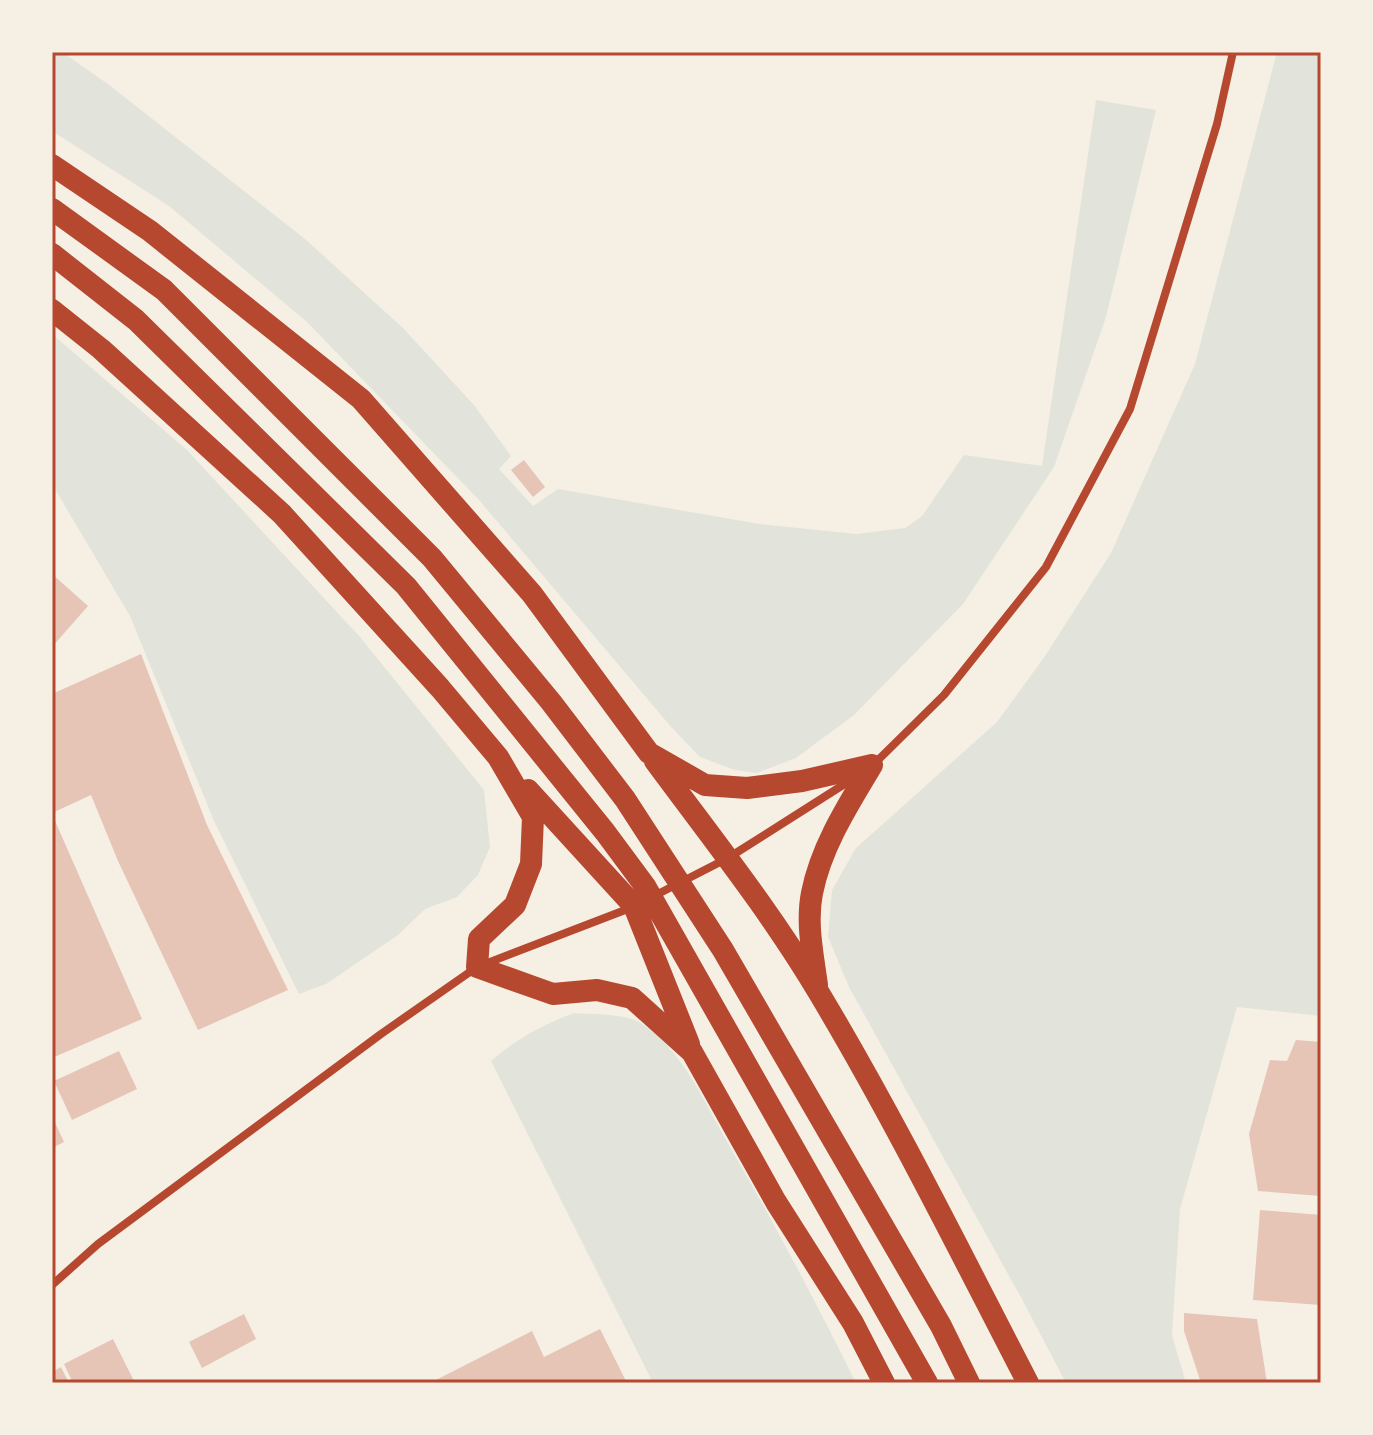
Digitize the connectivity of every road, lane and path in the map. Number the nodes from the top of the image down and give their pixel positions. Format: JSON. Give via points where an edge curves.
{"nodes":[{"id":1,"x":1233,"y":52,"type":"edge"},
{"id":2,"x":52,"y":165,"type":"edge"},
{"id":3,"x":52,"y":209,"type":"edge"},
{"id":4,"x":52,"y":254,"type":"edge"},
{"id":5,"x":52,"y":310,"type":"edge"},
{"id":6,"x":649,"y":753,"type":"junction"},
{"id":7,"x":498,"y":757,"type":"junction"},
{"id":8,"x":872,"y":765,"type":"junction"},
{"id":9,"x":728,"y":858,"type":"junction"},
{"id":10,"x":634,"y":906,"type":"junction"},
{"id":11,"x":477,"y":967,"type":"junction"},
{"id":12,"x":818,"y":991,"type":"junction"},
{"id":13,"x":692,"y":1052,"type":"junction"},
{"id":14,"x":52,"y":1285,"type":"edge"},
{"id":15,"x":884,"y":1383,"type":"edge"},
{"id":16,"x":927,"y":1383,"type":"edge"},
{"id":17,"x":969,"y":1383,"type":"edge"},
{"id":18,"x":1028,"y":1383,"type":"edge"}],
"edges":[{"from":1,"to":8,"type":"street","via":[[1217,124],[1130,409],[1046,567],[944,695]]},
{"from":2,"to":6,"type":"highway","via":[[150,231],[361,399],[532,594]]},
{"from":3,"to":17,"type":"highway","via":[[164,290],[432,558],[551,702],[625,799],[723,950]]},
{"from":4,"to":16,"type":"highway","via":[[136,320],[406,586],[605,832],[645,886]]},
{"from":5,"to":7,"type":"highway","via":[[282,514]]},
{"from":6,"to":8,"type":"highway","via":[[705,785],[747,788]]},
{"from":6,"to":9,"type":"highway"},
{"from":7,"to":10,"type":"highway"},
{"from":7,"to":11,"type":"highway","via":[[533,817],[531,864],[515,905],[479,939]]},
{"from":8,"to":9,"type":"street"},
{"from":8,"to":12,"type":"highway","via":[[836,824],[812,893],[810,930]]},
{"from":9,"to":10,"type":"street"},
{"from":9,"to":12,"type":"highway"},
{"from":10,"to":11,"type":"street"},
{"from":10,"to":13,"type":"highway"},
{"from":11,"to":13,"type":"highway","via":[[553,994],[597,990],[632,998]]},
{"from":11,"to":14,"type":"street","via":[[98,1244]]},
{"from":12,"to":18,"type":"highway"},
{"from":13,"to":15,"type":"highway"}]}
